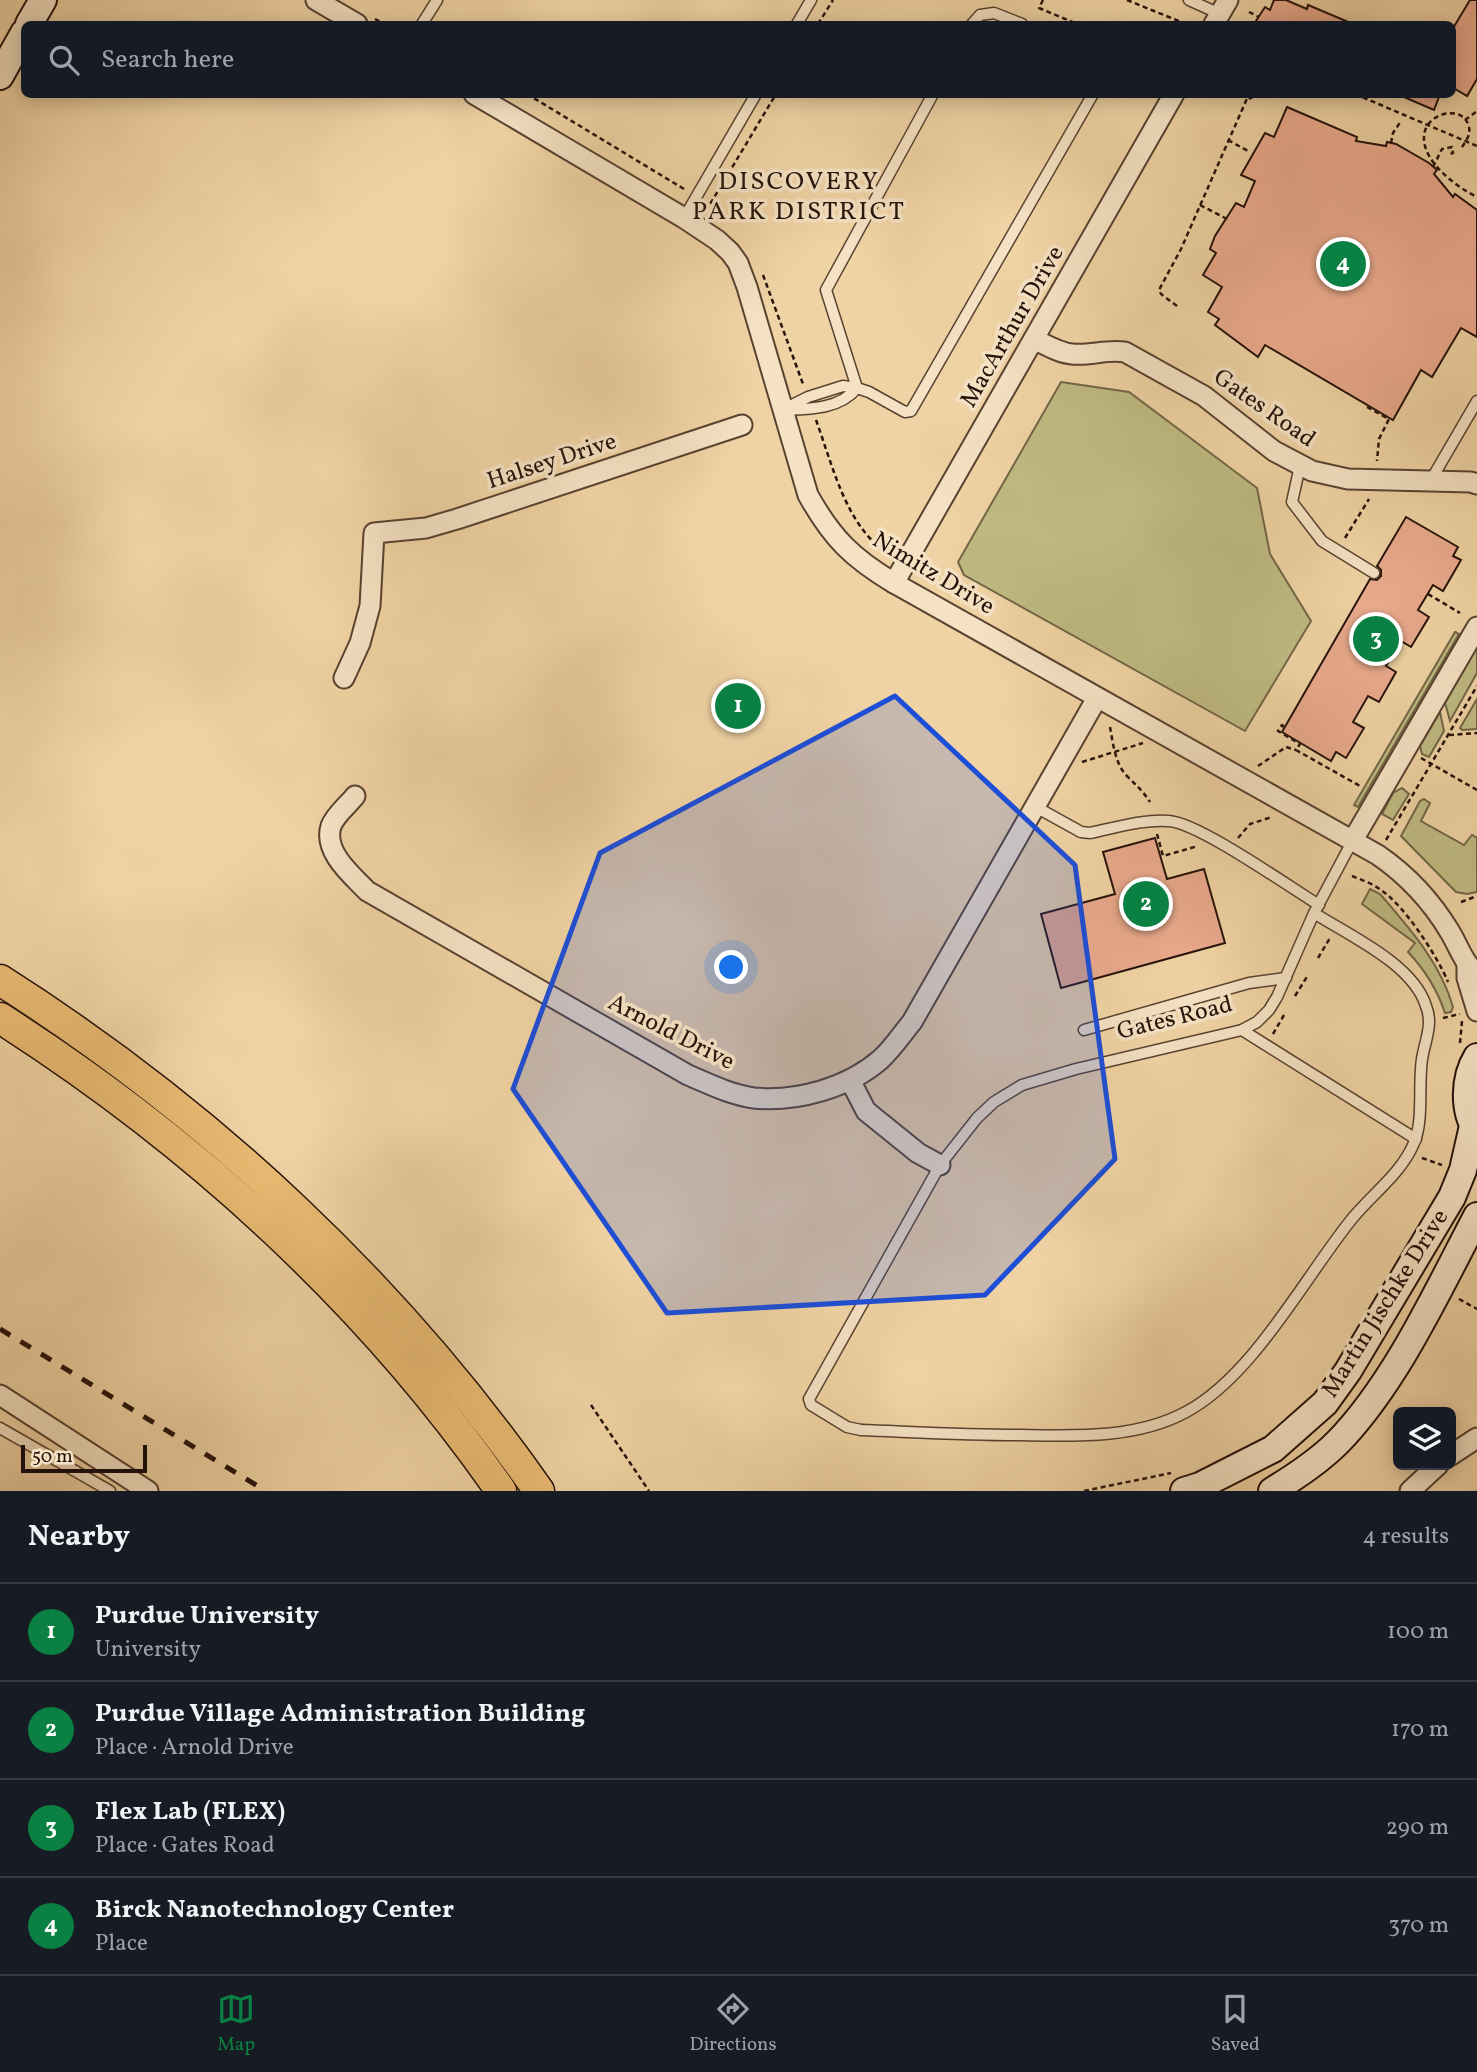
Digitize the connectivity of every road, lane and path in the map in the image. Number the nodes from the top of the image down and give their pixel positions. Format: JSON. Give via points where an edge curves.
{"nodes":[{"id":1,"x":43,"y":0,"type":"edge"},
{"id":2,"x":316,"y":0,"type":"edge"},
{"id":3,"x":437,"y":0,"type":"edge"},
{"id":4,"x":811,"y":0,"type":"edge"},
{"id":5,"x":833,"y":0,"type":"edge"},
{"id":6,"x":1043,"y":0,"type":"edge"},
{"id":7,"x":1127,"y":0,"type":"edge"},
{"id":8,"x":1189,"y":0,"type":"edge"},
{"id":9,"x":1249,"y":12,"type":"dead end"},
{"id":10,"x":1221,"y":13,"type":"edge"},
{"id":11,"x":1259,"y":17,"type":"dead end"},
{"id":12,"x":31,"y":21,"type":"edge"},
{"id":13,"x":352,"y":21,"type":"edge"},
{"id":14,"x":424,"y":21,"type":"edge"},
{"id":15,"x":799,"y":21,"type":"edge"},
{"id":16,"x":820,"y":21,"type":"edge"},
{"id":17,"x":975,"y":21,"type":"edge"},
{"id":18,"x":1014,"y":21,"type":"edge"},
{"id":19,"x":1070,"y":21,"type":"edge"},
{"id":20,"x":1179,"y":21,"type":"edge"},
{"id":21,"x":21,"y":38,"type":"edge"},
{"id":22,"x":0,"y":76,"type":"edge"},
{"id":23,"x":481,"y":98,"type":"edge"},
{"id":24,"x":534,"y":98,"type":"edge"},
{"id":25,"x":754,"y":98,"type":"edge"},
{"id":26,"x":773,"y":98,"type":"edge"},
{"id":27,"x":931,"y":98,"type":"edge"},
{"id":28,"x":1091,"y":98,"type":"edge"},
{"id":29,"x":1172,"y":98,"type":"edge"},
{"id":30,"x":1364,"y":98,"type":"edge"},
{"id":31,"x":1247,"y":99,"type":"edge"},
{"id":32,"x":1477,"y":112,"type":"edge"},
{"id":33,"x":1465,"y":120,"type":"junction"},
{"id":34,"x":1401,"y":121,"type":"dead end"},
{"id":35,"x":1428,"y":125,"type":"junction"},
{"id":36,"x":1228,"y":140,"type":"junction"},
{"id":37,"x":1466,"y":141,"type":"junction"},
{"id":38,"x":1391,"y":143,"type":"dead end"},
{"id":39,"x":1477,"y":146,"type":"edge"},
{"id":40,"x":1462,"y":147,"type":"dead end"},
{"id":41,"x":1248,"y":150,"type":"dead end"},
{"id":42,"x":1449,"y":152,"type":"dead end"},
{"id":43,"x":1434,"y":166,"type":"junction"},
{"id":44,"x":696,"y":197,"type":"junction"},
{"id":45,"x":1477,"y":197,"type":"edge"},
{"id":46,"x":1200,"y":205,"type":"junction"},
{"id":47,"x":1227,"y":219,"type":"dead end"},
{"id":48,"x":690,"y":222,"type":"junction"},
{"id":49,"x":759,"y":267,"type":"dead end"},
{"id":50,"x":1177,"y":306,"type":"dead end"},
{"id":51,"x":1034,"y":339,"type":"junction"},
{"id":52,"x":857,"y":388,"type":"junction"},
{"id":53,"x":808,"y":397,"type":"junction"},
{"id":54,"x":1477,"y":401,"type":"edge"},
{"id":55,"x":1367,"y":407,"type":"dead end"},
{"id":56,"x":813,"y":409,"type":"junction"},
{"id":57,"x":782,"y":410,"type":"junction"},
{"id":58,"x":742,"y":425,"type":"dead end"},
{"id":59,"x":1300,"y":466,"type":"junction"},
{"id":60,"x":1377,"y":468,"type":"dead end"},
{"id":61,"x":1431,"y":480,"type":"junction"},
{"id":62,"x":1477,"y":484,"type":"edge"},
{"id":63,"x":1373,"y":491,"type":"dead end"},
{"id":64,"x":1338,"y":551,"type":"junction"},
{"id":65,"x":905,"y":565,"type":"junction"},
{"id":66,"x":1374,"y":573,"type":"dead end"},
{"id":67,"x":894,"y":583,"type":"junction"},
{"id":68,"x":1427,"y":594,"type":"dead end"},
{"id":69,"x":1460,"y":613,"type":"dead end"},
{"id":70,"x":1477,"y":626,"type":"edge"},
{"id":71,"x":344,"y":678,"type":"dead end"},
{"id":72,"x":1477,"y":686,"type":"edge"},
{"id":73,"x":1097,"y":698,"type":"junction"},
{"id":74,"x":1110,"y":724,"type":"dead end"},
{"id":75,"x":1284,"y":727,"type":"dead end"},
{"id":76,"x":1477,"y":733,"type":"edge"},
{"id":77,"x":1449,"y":734,"type":"junction"},
{"id":78,"x":1144,"y":743,"type":"dead end"},
{"id":79,"x":1406,"y":749,"type":"junction"},
{"id":80,"x":1296,"y":750,"type":"junction"},
{"id":81,"x":1115,"y":752,"type":"junction"},
{"id":82,"x":1311,"y":752,"type":"dead end"},
{"id":83,"x":1308,"y":756,"type":"junction"},
{"id":84,"x":1079,"y":763,"type":"dead end"},
{"id":85,"x":1432,"y":764,"type":"junction"},
{"id":86,"x":1256,"y":769,"type":"dead end"},
{"id":87,"x":1360,"y":786,"type":"dead end"},
{"id":88,"x":1477,"y":790,"type":"edge"},
{"id":89,"x":355,"y":796,"type":"dead end"},
{"id":90,"x":1150,"y":802,"type":"dead end"},
{"id":91,"x":1034,"y":806,"type":"junction"},
{"id":92,"x":1277,"y":816,"type":"dead end"},
{"id":93,"x":1157,"y":834,"type":"dead end"},
{"id":94,"x":1210,"y":838,"type":"junction"},
{"id":95,"x":1353,"y":840,"type":"junction"},
{"id":96,"x":1386,"y":841,"type":"dead end"},
{"id":97,"x":1231,"y":850,"type":"junction"},
{"id":98,"x":1477,"y":896,"type":"edge"},
{"id":99,"x":1461,"y":902,"type":"dead end"},
{"id":100,"x":1316,"y":909,"type":"junction"},
{"id":101,"x":1330,"y":938,"type":"dead end"},
{"id":102,"x":1318,"y":957,"type":"dead end"},
{"id":103,"x":1472,"y":969,"type":"edge"},
{"id":104,"x":1308,"y":975,"type":"dead end"},
{"id":105,"x":1286,"y":978,"type":"junction"},
{"id":106,"x":0,"y":980,"type":"edge"},
{"id":107,"x":1295,"y":996,"type":"dead end"},
{"id":108,"x":1469,"y":1012,"type":"edge"},
{"id":109,"x":1284,"y":1015,"type":"dead end"},
{"id":110,"x":0,"y":1018,"type":"edge"},
{"id":111,"x":1429,"y":1020,"type":"junction"},
{"id":112,"x":1084,"y":1030,"type":"dead end"},
{"id":113,"x":1242,"y":1030,"type":"junction"},
{"id":114,"x":1271,"y":1036,"type":"dead end"},
{"id":115,"x":1476,"y":1056,"type":"edge"},
{"id":116,"x":850,"y":1080,"type":"junction"},
{"id":117,"x":1475,"y":1128,"type":"edge"},
{"id":118,"x":1416,"y":1139,"type":"junction"},
{"id":119,"x":1410,"y":1152,"type":"junction"},
{"id":120,"x":940,"y":1165,"type":"junction"},
{"id":121,"x":1445,"y":1165,"type":"dead end"},
{"id":122,"x":1477,"y":1216,"type":"edge"},
{"id":123,"x":0,"y":1395,"type":"edge"},
{"id":124,"x":591,"y":1405,"type":"dead end"},
{"id":125,"x":0,"y":1428,"type":"edge"},
{"id":126,"x":1477,"y":1438,"type":"edge"},
{"id":127,"x":1456,"y":1452,"type":"edge"},
{"id":128,"x":1432,"y":1470,"type":"edge"},
{"id":129,"x":110,"y":1491,"type":"edge"},
{"id":130,"x":148,"y":1491,"type":"edge"},
{"id":131,"x":500,"y":1491,"type":"edge"},
{"id":132,"x":539,"y":1491,"type":"edge"},
{"id":133,"x":649,"y":1491,"type":"edge"},
{"id":134,"x":1184,"y":1491,"type":"edge"},
{"id":135,"x":1272,"y":1491,"type":"edge"},
{"id":136,"x":1410,"y":1491,"type":"edge"}],
"edges":[{"from":1,"to":12,"type":"main road"},
{"from":2,"to":13,"type":"street"},
{"from":3,"to":14,"type":"lane"},
{"from":4,"to":15,"type":"lane"},
{"from":5,"to":16,"type":"path"},
{"from":6,"to":19,"type":"path","via":[[1039,8]]},
{"from":7,"to":20,"type":"path"},
{"from":8,"to":10,"type":"lane"},
{"from":9,"to":11,"type":"path"},
{"from":17,"to":18,"type":"lane","via":[[980,15],[994,13]]},
{"from":21,"to":22,"type":"main road"},
{"from":23,"to":48,"type":"street","name":"Nimitz Drive"},
{"from":24,"to":44,"type":"path"},
{"from":25,"to":44,"type":"lane"},
{"from":26,"to":48,"type":"path"},
{"from":27,"to":52,"type":"lane","via":[[826,290]]},
{"from":28,"to":52,"type":"lane","via":[[911,411]]},
{"from":29,"to":51,"type":"street","name":"MacArthur Drive"},
{"from":30,"to":35,"type":"path"},
{"from":31,"to":36,"type":"path"},
{"from":32,"to":33,"type":"path"},
{"from":33,"to":35,"type":"path","via":[[1445,113]]},
{"from":33,"to":37,"type":"path","via":[[1470,130]]},
{"from":34,"to":38,"type":"path"},
{"from":35,"to":37,"type":"path"},
{"from":35,"to":43,"type":"path","via":[[1425,146]]},
{"from":36,"to":41,"type":"path"},
{"from":36,"to":46,"type":"path"},
{"from":37,"to":39,"type":"path"},
{"from":37,"to":40,"type":"path"},
{"from":42,"to":43,"type":"path","via":[[1453,153],[1453,145],[1442,149]]},
{"from":43,"to":45,"type":"path"},
{"from":44,"to":48,"type":"lane"},
{"from":46,"to":47,"type":"path"},
{"from":46,"to":50,"type":"path","via":[[1159,290]]},
{"from":48,"to":57,"type":"street","name":"Nimitz Drive","via":[[717,240],[738,263]]},
{"from":49,"to":53,"type":"path"},
{"from":51,"to":59,"type":"street","name":"Gates Road","via":[[1076,354],[1125,352],[1205,396]]},
{"from":51,"to":65,"type":"street","name":"MacArthur Drive"},
{"from":52,"to":53,"type":"lane","via":[[843,386]]},
{"from":52,"to":56,"type":"lane","via":[[848,398]]},
{"from":53,"to":57,"type":"lane"},
{"from":54,"to":61,"type":"lane"},
{"from":55,"to":60,"type":"path","via":[[1389,419],[1379,439]]},
{"from":56,"to":57,"type":"lane"},
{"from":56,"to":65,"type":"path","via":[[858,523],[874,543]]},
{"from":57,"to":67,"type":"street","name":"Nimitz Drive","via":[[808,495],[825,525],[846,550]]},
{"from":58,"to":71,"type":"street","name":"Halsey Drive","via":[[457,519],[374,533],[370,606]]},
{"from":59,"to":61,"type":"street","name":"Gates Road","via":[[1348,479]]},
{"from":59,"to":64,"type":"lane","via":[[1292,502],[1322,541]]},
{"from":61,"to":62,"type":"street","name":"Gates Road"},
{"from":63,"to":64,"type":"path"},
{"from":64,"to":66,"type":"lane"},
{"from":65,"to":67,"type":"street","name":"MacArthur Drive"},
{"from":67,"to":73,"type":"street","name":"Nimitz Drive"},
{"from":68,"to":69,"type":"path"},
{"from":70,"to":79,"type":"street","name":"Gates Road"},
{"from":72,"to":77,"type":"path"},
{"from":73,"to":91,"type":"street","name":"Arnold Drive"},
{"from":73,"to":95,"type":"street","name":"Nimitz Drive"},
{"from":74,"to":81,"type":"path"},
{"from":75,"to":80,"type":"path","via":[[1278,731],[1300,744]]},
{"from":76,"to":77,"type":"path"},
{"from":77,"to":85,"type":"path"},
{"from":78,"to":81,"type":"path"},
{"from":79,"to":85,"type":"path"},
{"from":79,"to":95,"type":"street","name":"Gates Road"},
{"from":80,"to":83,"type":"path"},
{"from":80,"to":86,"type":"path","via":[[1286,747]]},
{"from":81,"to":84,"type":"path"},
{"from":81,"to":90,"type":"path","via":[[1127,776]]},
{"from":82,"to":83,"type":"path"},
{"from":83,"to":87,"type":"path"},
{"from":85,"to":88,"type":"path"},
{"from":85,"to":96,"type":"path"},
{"from":89,"to":116,"type":"street","name":"Arnold Drive","via":[[330,828],[332,845],[340,864],[367,891],[675,1068],[753,1098],[812,1093]]},
{"from":91,"to":94,"type":"lane","via":[[1081,832],[1154,820],[1182,823]]},
{"from":91,"to":116,"type":"street","name":"Arnold Drive","via":[[912,1022],[880,1060]]},
{"from":92,"to":97,"type":"path","via":[[1250,824]]},
{"from":93,"to":94,"type":"path","via":[[1162,856]]},
{"from":94,"to":97,"type":"lane"},
{"from":95,"to":100,"type":"lane","name":"Gates Road"},
{"from":95,"to":103,"type":"street","name":"Nimitz Drive","via":[[1392,865],[1416,888]]},
{"from":97,"to":100,"type":"lane"},
{"from":98,"to":99,"type":"path"},
{"from":100,"to":105,"type":"lane","name":"Gates Road"},
{"from":100,"to":111,"type":"lane","via":[[1401,970],[1415,984]]},
{"from":101,"to":102,"type":"path"},
{"from":103,"to":108,"type":"street","name":"Nimitz Drive","via":[[1467,978]]},
{"from":104,"to":107,"type":"path"},
{"from":105,"to":112,"type":"lane","via":[[1249,983]]},
{"from":105,"to":113,"type":"lane","name":"Gates Road","via":[[1269,1010]]},
{"from":106,"to":132,"type":"main road","via":[[119,1060],[285,1198],[444,1366]]},
{"from":108,"to":111,"type":"path"},
{"from":109,"to":114,"type":"path"},
{"from":110,"to":131,"type":"main road","via":[[160,1130],[266,1222],[419,1384]]},
{"from":111,"to":118,"type":"lane"},
{"from":113,"to":118,"type":"lane"},
{"from":113,"to":120,"type":"lane","name":"Gates Road","via":[[1021,1085],[977,1118]]},
{"from":115,"to":117,"type":"main road","via":[[1467,1087]]},
{"from":116,"to":120,"type":"street","via":[[866,1111]]},
{"from":117,"to":134,"type":"main road","name":"Martin Jischke Drive","via":[[1452,1197],[1325,1403],[1273,1449]]},
{"from":118,"to":119,"type":"lane"},
{"from":119,"to":120,"type":"lane","name":"Gates Road","via":[[1340,1234],[1241,1368],[1187,1411],[1125,1432],[1051,1436],[847,1427],[811,1405],[809,1399]]},
{"from":119,"to":121,"type":"path"},
{"from":122,"to":135,"type":"main road","name":"Martin Jischke Drive","via":[[1422,1319],[1363,1414],[1335,1445]]},
{"from":123,"to":130,"type":"street"},
{"from":124,"to":133,"type":"path"},
{"from":125,"to":129,"type":"lane"},
{"from":126,"to":127,"type":"street"},
{"from":128,"to":136,"type":"street"}]}
